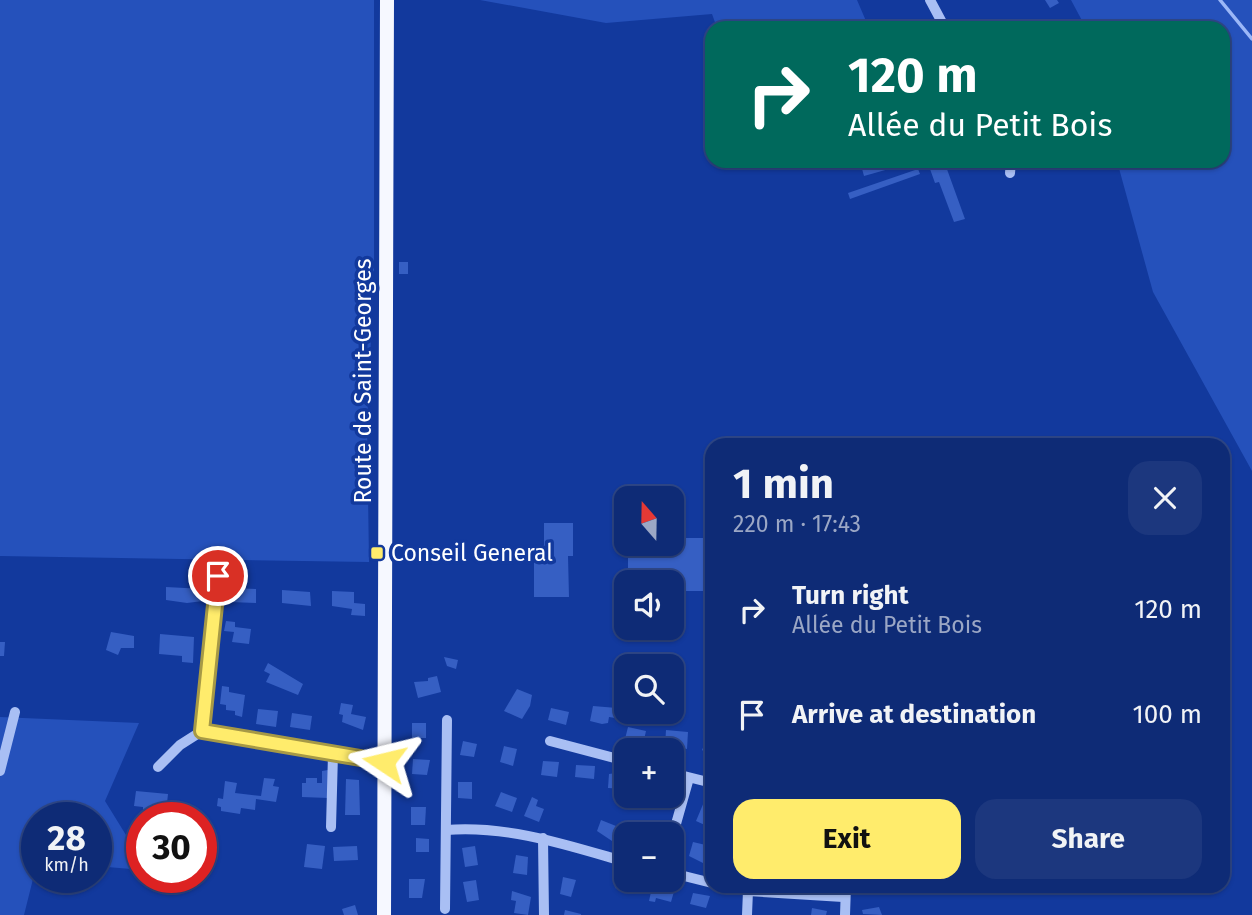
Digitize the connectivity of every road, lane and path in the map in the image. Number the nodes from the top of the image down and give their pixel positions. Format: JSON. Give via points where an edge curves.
{"nodes":[{"id":1,"x":387,"y":0,"type":"edge"},
{"id":2,"x":930,"y":0,"type":"edge"},
{"id":3,"x":941,"y":21,"type":"edge"},
{"id":4,"x":1010,"y":168,"type":"edge"},
{"id":5,"x":1010,"y":173,"type":"dead end"},
{"id":6,"x":218,"y":576,"type":"dead end"},
{"id":7,"x":15,"y":712,"type":"dead end"},
{"id":8,"x":447,"y":720,"type":"dead end"},
{"id":9,"x":202,"y":731,"type":"junction"},
{"id":10,"x":550,"y":741,"type":"dead end"},
{"id":11,"x":333,"y":754,"type":"junction"},
{"id":12,"x":614,"y":758,"type":"edge"},
{"id":13,"x":384,"y":762,"type":"junction"},
{"id":14,"x":158,"y":767,"type":"dead end"},
{"id":15,"x":0,"y":771,"type":"edge"},
{"id":16,"x":684,"y":777,"type":"edge"},
{"id":17,"x":689,"y":778,"type":"junction"},
{"id":18,"x":705,"y":781,"type":"edge"},
{"id":19,"x":677,"y":822,"type":"edge"},
{"id":20,"x":331,"y":827,"type":"dead end"},
{"id":21,"x":446,"y":830,"type":"junction"},
{"id":22,"x":543,"y":838,"type":"junction"},
{"id":23,"x":614,"y":859,"type":"edge"},
{"id":24,"x":684,"y":876,"type":"edge"},
{"id":25,"x":705,"y":881,"type":"edge"},
{"id":26,"x":748,"y":893,"type":"edge"},
{"id":27,"x":780,"y":893,"type":"edge"},
{"id":28,"x":844,"y":893,"type":"edge"},
{"id":29,"x":843,"y":897,"type":"junction"},
{"id":30,"x":445,"y":909,"type":"dead end"},
{"id":31,"x":384,"y":915,"type":"edge"},
{"id":32,"x":544,"y":915,"type":"edge"},
{"id":33,"x":747,"y":915,"type":"edge"},
{"id":34,"x":845,"y":915,"type":"edge"}],
"edges":[{"from":1,"to":13,"type":"main road","name":"Route de Saint-Georges"},
{"from":2,"to":3,"type":"street"},
{"from":4,"to":5,"type":"street"},
{"from":6,"to":9,"type":"street"},
{"from":7,"to":15,"type":"street"},
{"from":8,"to":21,"type":"street"},
{"from":9,"to":11,"type":"street"},
{"from":9,"to":14,"type":"street"},
{"from":10,"to":12,"type":"street"},
{"from":11,"to":13,"type":"street"},
{"from":11,"to":20,"type":"street"},
{"from":13,"to":31,"type":"main road","name":"Route de Saint-Georges"},
{"from":16,"to":17,"type":"street"},
{"from":17,"to":18,"type":"street"},
{"from":17,"to":19,"type":"street"},
{"from":21,"to":22,"type":"street","via":[[471,828]]},
{"from":21,"to":30,"type":"street"},
{"from":22,"to":23,"type":"street"},
{"from":22,"to":32,"type":"street"},
{"from":24,"to":25,"type":"street"},
{"from":26,"to":33,"type":"street"},
{"from":27,"to":29,"type":"street"},
{"from":28,"to":29,"type":"street"},
{"from":29,"to":34,"type":"street"}]}
